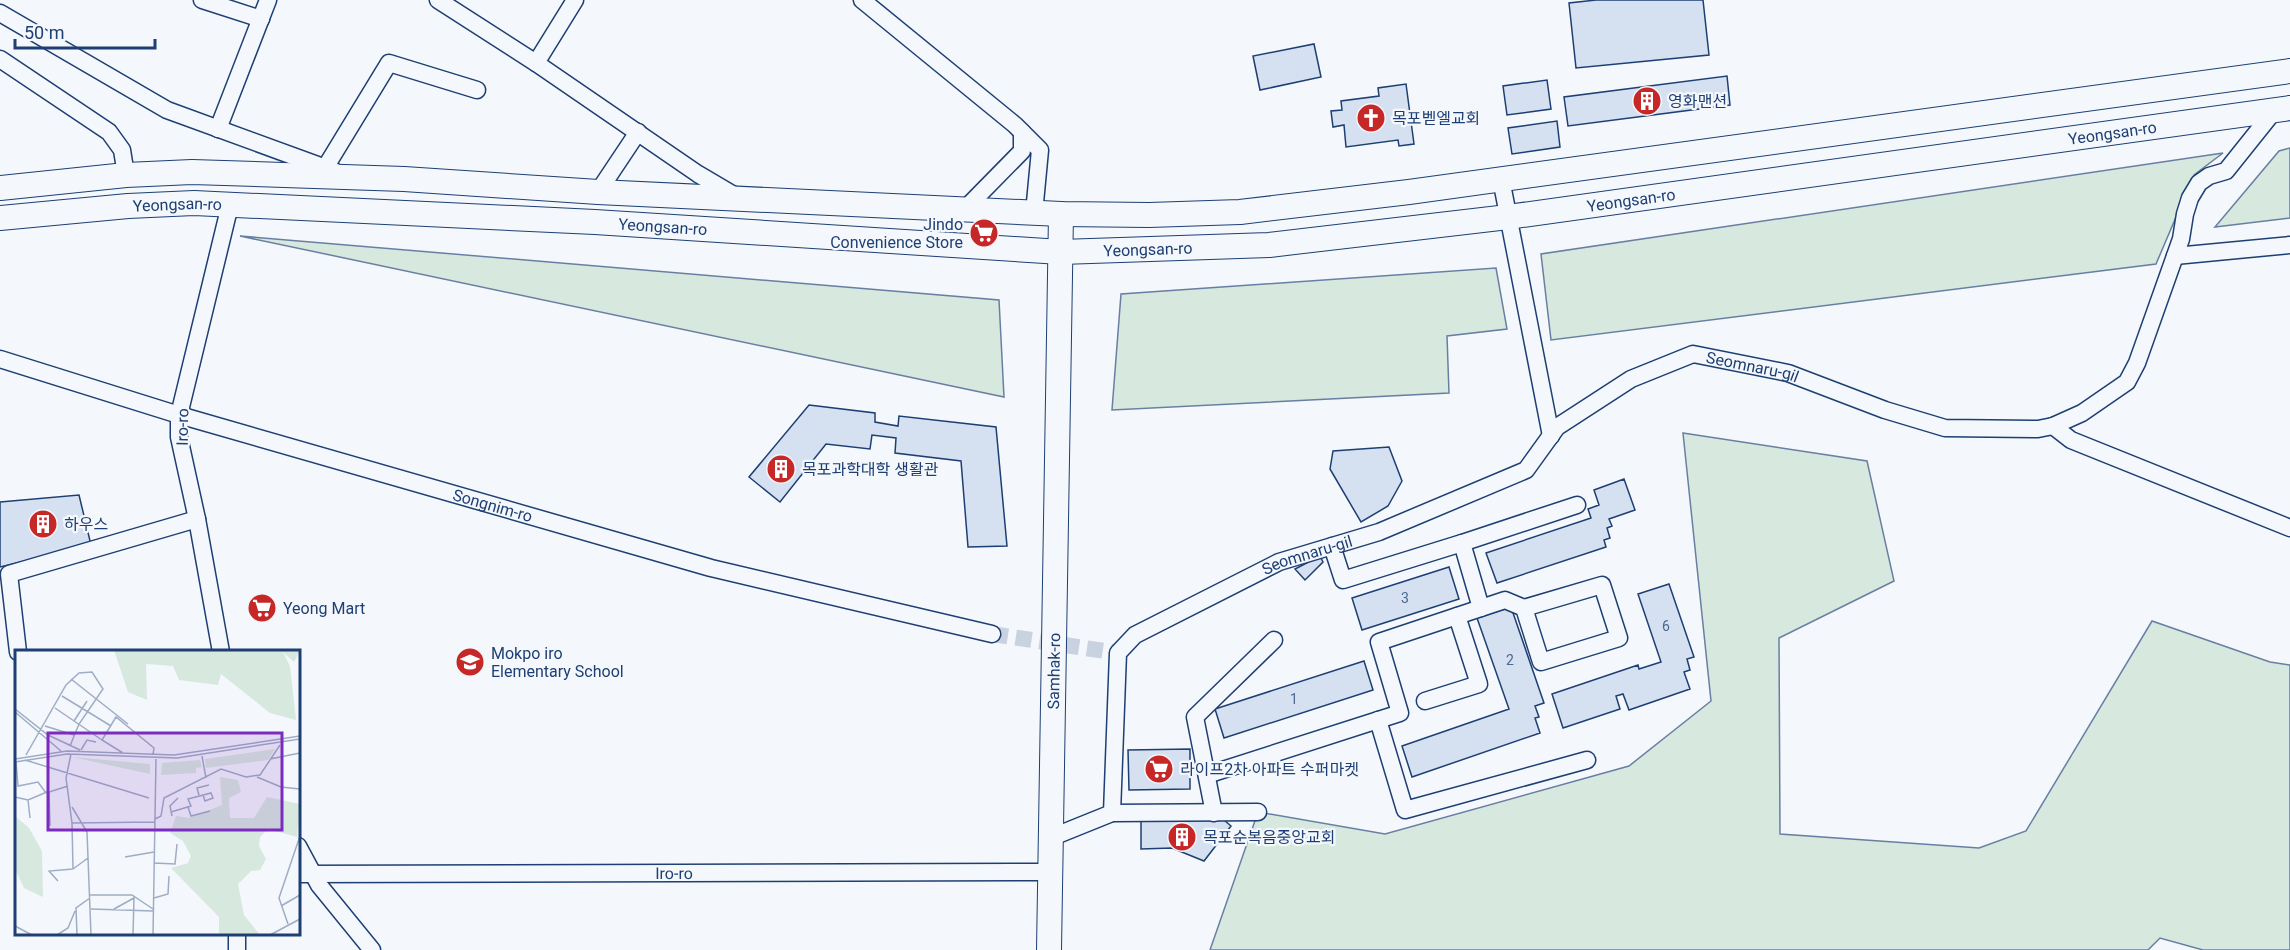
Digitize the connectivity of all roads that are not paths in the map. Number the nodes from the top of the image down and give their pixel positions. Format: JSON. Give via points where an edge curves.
{"nodes":[{"id":1,"x":202,"y":0,"type":"edge"},
{"id":2,"x":268,"y":0,"type":"edge"},
{"id":3,"x":438,"y":0,"type":"edge"},
{"id":4,"x":575,"y":0,"type":"edge"},
{"id":5,"x":862,"y":0,"type":"edge"},
{"id":6,"x":0,"y":13,"type":"edge"},
{"id":7,"x":261,"y":19,"type":"junction"},
{"id":8,"x":0,"y":59,"type":"edge"},
{"id":9,"x":536,"y":63,"type":"junction"},
{"id":10,"x":2290,"y":71,"type":"edge"},
{"id":11,"x":477,"y":90,"type":"dead end"},
{"id":12,"x":2282,"y":110,"type":"edge"},
{"id":13,"x":218,"y":129,"type":"junction"},
{"id":14,"x":638,"y":132,"type":"junction"},
{"id":15,"x":1022,"y":132,"type":"junction"},
{"id":16,"x":325,"y":168,"type":"junction"},
{"id":17,"x":126,"y":174,"type":"junction"},
{"id":18,"x":404,"y":178,"type":"junction"},
{"id":19,"x":1501,"y":179,"type":"junction"},
{"id":20,"x":0,"y":188,"type":"edge"},
{"id":21,"x":598,"y":192,"type":"junction"},
{"id":22,"x":737,"y":197,"type":"junction"},
{"id":23,"x":230,"y":205,"type":"junction"},
{"id":24,"x":966,"y":209,"type":"junction"},
{"id":25,"x":1034,"y":213,"type":"junction"},
{"id":26,"x":1062,"y":214,"type":"junction"},
{"id":27,"x":1508,"y":217,"type":"junction"},
{"id":28,"x":0,"y":218,"type":"edge"},
{"id":29,"x":2290,"y":245,"type":"edge"},
{"id":30,"x":1062,"y":252,"type":"junction"},
{"id":31,"x":2175,"y":256,"type":"junction"},
{"id":32,"x":0,"y":359,"type":"edge"},
{"id":33,"x":179,"y":415,"type":"junction"},
{"id":34,"x":2053,"y":426,"type":"junction"},
{"id":35,"x":1551,"y":436,"type":"junction"},
{"id":36,"x":1577,"y":505,"type":"dead end"},
{"id":37,"x":197,"y":519,"type":"junction"},
{"id":38,"x":2290,"y":528,"type":"edge"},
{"id":39,"x":1462,"y":543,"type":"junction"},
{"id":40,"x":1332,"y":546,"type":"junction"},
{"id":41,"x":5,"y":576,"type":"edge"},
{"id":42,"x":1481,"y":608,"type":"junction"},
{"id":43,"x":1524,"y":609,"type":"junction"},
{"id":44,"x":1457,"y":616,"type":"junction"},
{"id":45,"x":992,"y":634,"type":"tunnel mouth"},
{"id":46,"x":1274,"y":640,"type":"dead end"},
{"id":47,"x":18,"y":650,"type":"edge"},
{"id":48,"x":221,"y":650,"type":"edge"},
{"id":49,"x":1425,"y":701,"type":"dead end"},
{"id":50,"x":1378,"y":720,"type":"junction"},
{"id":51,"x":1587,"y":760,"type":"dead end"},
{"id":52,"x":1206,"y":775,"type":"junction"},
{"id":53,"x":1258,"y":812,"type":"dead end"},
{"id":54,"x":1112,"y":813,"type":"junction"},
{"id":55,"x":1214,"y":813,"type":"junction"},
{"id":56,"x":1050,"y":838,"type":"junction"},
{"id":57,"x":300,"y":854,"type":"edge"},
{"id":58,"x":1050,"y":872,"type":"junction"},
{"id":59,"x":305,"y":874,"type":"edge"},
{"id":60,"x":372,"y":950,"type":"edge"},
{"id":61,"x":1049,"y":950,"type":"edge"}],
"edges":[{"from":1,"to":7,"type":"street"},
{"from":2,"to":7,"type":"street"},
{"from":3,"to":9,"type":"street"},
{"from":4,"to":9,"type":"street"},
{"from":5,"to":15,"type":"street"},
{"from":6,"to":13,"type":"street","via":[[167,110]]},
{"from":7,"to":13,"type":"street"},
{"from":8,"to":17,"type":"street","via":[[109,132],[122,150]]},
{"from":9,"to":14,"type":"street"},
{"from":10,"to":19,"type":"street","name":"Yeongsan-ro"},
{"from":11,"to":16,"type":"street","via":[[389,63]]},
{"from":12,"to":27,"type":"street","name":"Yeongsan-ro"},
{"from":12,"to":31,"type":"street","name":"Seomnaru-gil","via":[[2226,171],[2199,183],[2190,198]]},
{"from":13,"to":16,"type":"street"},
{"from":14,"to":21,"type":"street"},
{"from":14,"to":22,"type":"street"},
{"from":15,"to":24,"type":"street","via":[[1022,151]]},
{"from":15,"to":25,"type":"street","via":[[1040,150]]},
{"from":16,"to":18,"type":"street"},
{"from":17,"to":18,"type":"street","name":"Yeongsan-ro"},
{"from":17,"to":20,"type":"street","name":"Yeongsan-ro"},
{"from":18,"to":21,"type":"street","name":"Yeongsan-ro"},
{"from":19,"to":26,"type":"street","name":"Yeongsan-ro","via":[[1240,212]]},
{"from":19,"to":27,"type":"street"},
{"from":21,"to":22,"type":"street","name":"Yeongsan-ro"},
{"from":22,"to":24,"type":"street","name":"Yeongsan-ro"},
{"from":23,"to":28,"type":"street","name":"Yeongsan-ro","via":[[128,206]]},
{"from":23,"to":30,"type":"street","name":"Yeongsan-ro","via":[[595,222]]},
{"from":23,"to":33,"type":"street","name":"Iro-ro"},
{"from":24,"to":25,"type":"street","name":"Yeongsan-ro"},
{"from":25,"to":26,"type":"street","name":"Yeongsan-ro"},
{"from":26,"to":30,"type":"street"},
{"from":27,"to":30,"type":"street","name":"Yeongsan-ro","via":[[1269,245]]},
{"from":27,"to":35,"type":"street"},
{"from":29,"to":31,"type":"street"},
{"from":30,"to":56,"type":"street","name":"Samhak-ro"},
{"from":31,"to":34,"type":"street","name":"Seomnaru-gil","via":[[2127,382],[2082,413]]},
{"from":32,"to":33,"type":"street","name":"Songnim-ro"},
{"from":33,"to":37,"type":"street","name":"Iro-ro","via":[[179,437]]},
{"from":33,"to":45,"type":"street","name":"Songnim-ro","via":[[711,568]]},
{"from":34,"to":35,"type":"street","name":"Seomnaru-gil","via":[[1945,428],[1788,373],[1693,354],[1631,380],[1557,427]]},
{"from":34,"to":38,"type":"street","via":[[2071,440]]},
{"from":35,"to":40,"type":"street","name":"Seomnaru-gil","via":[[1526,470],[1379,532]]},
{"from":36,"to":39,"type":"street"},
{"from":37,"to":41,"type":"street"},
{"from":37,"to":48,"type":"street","name":"Iro-ro"},
{"from":39,"to":40,"type":"street","via":[[1343,580]]},
{"from":39,"to":42,"type":"street"},
{"from":40,"to":54,"type":"street","name":"Seomnaru-gil","via":[[1279,562],[1134,635],[1118,653]]},
{"from":41,"to":47,"type":"street"},
{"from":42,"to":43,"type":"street","via":[[1505,600]]},
{"from":42,"to":44,"type":"street"},
{"from":43,"to":43,"type":"street","via":[[1602,585],[1619,638],[1541,662]]},
{"from":44,"to":49,"type":"street","via":[[1479,684]]},
{"from":44,"to":50,"type":"street","via":[[1379,642],[1400,713]]},
{"from":46,"to":52,"type":"street","via":[[1194,717]]},
{"from":50,"to":51,"type":"street","via":[[1405,810]]},
{"from":50,"to":52,"type":"street"},
{"from":52,"to":55,"type":"street"},
{"from":53,"to":55,"type":"street"},
{"from":54,"to":55,"type":"street"},
{"from":54,"to":56,"type":"street"},
{"from":56,"to":58,"type":"street","name":"Samhak-ro"},
{"from":57,"to":59,"type":"street"},
{"from":58,"to":59,"type":"street","name":"Iro-ro"},
{"from":58,"to":61,"type":"street","name":"Samhak-ro"},
{"from":59,"to":60,"type":"street","via":[[319,885]]}]}
